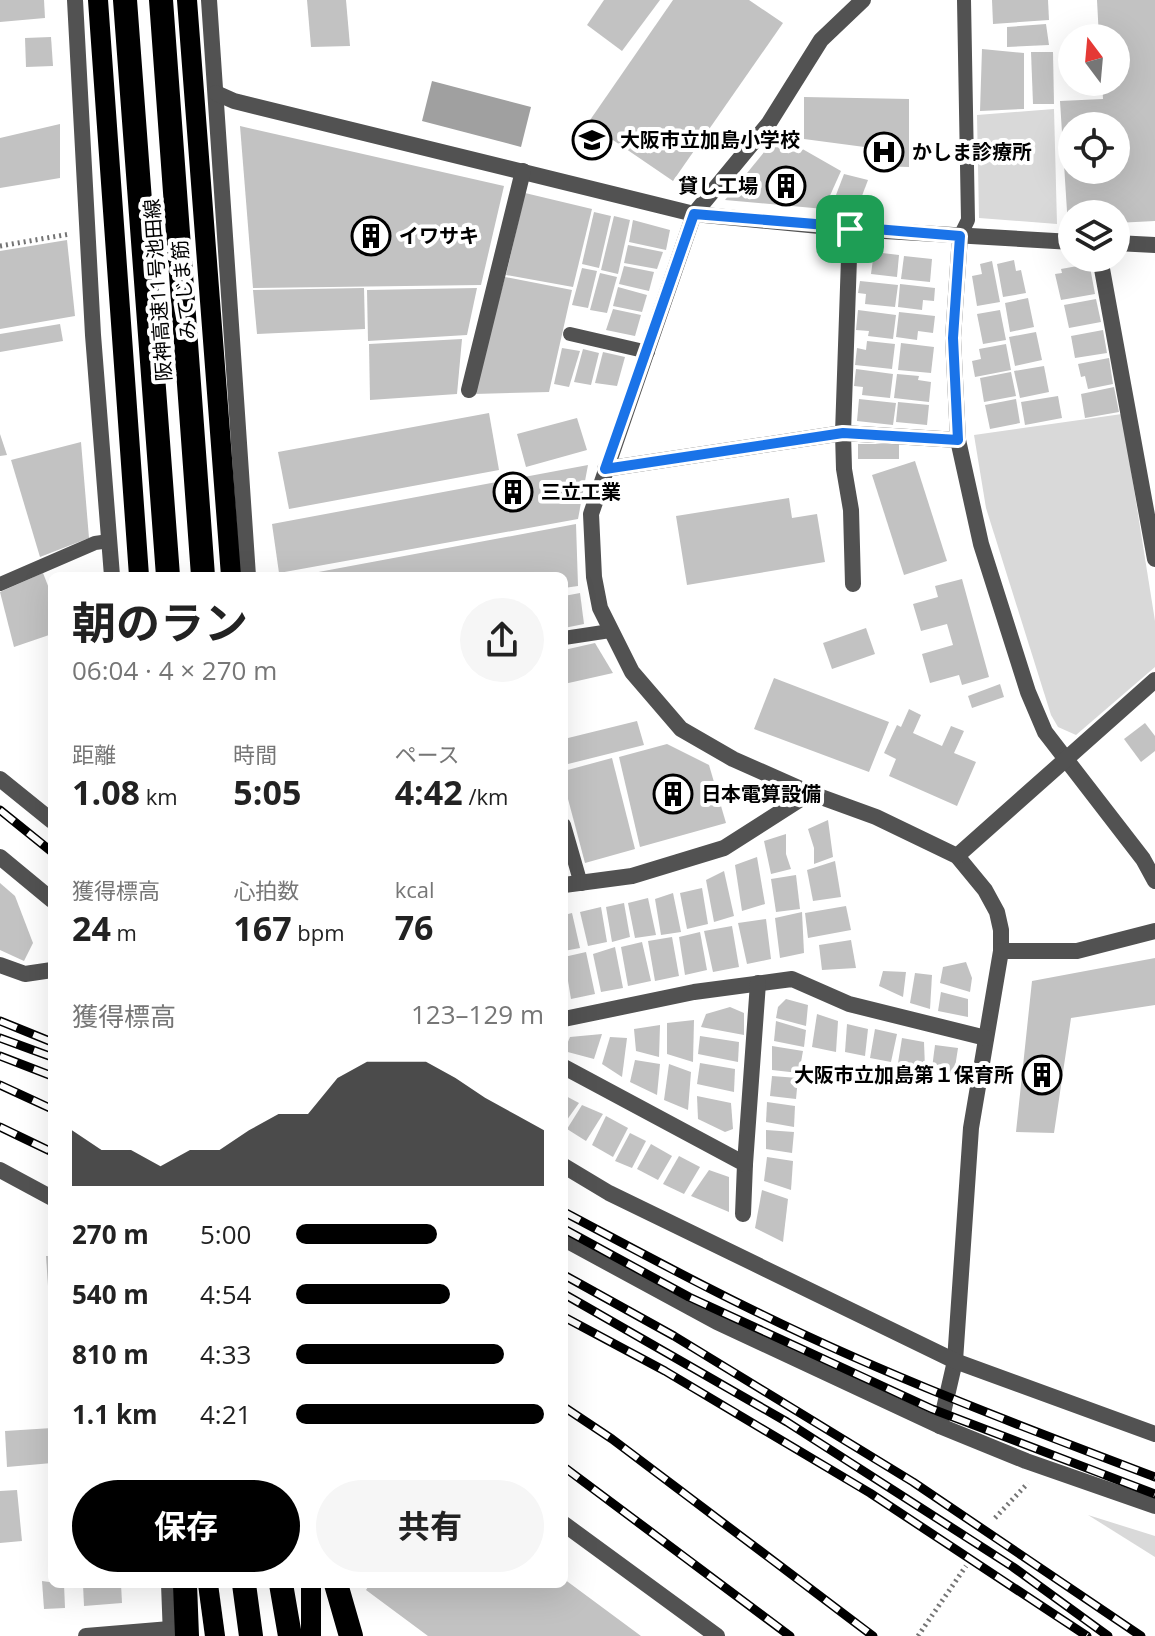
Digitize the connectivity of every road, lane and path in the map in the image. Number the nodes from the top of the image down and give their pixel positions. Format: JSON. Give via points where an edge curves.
{"nodes":[{"id":1,"x":75,"y":0,"type":"edge"},
{"id":2,"x":98,"y":0,"type":"edge"},
{"id":3,"x":125,"y":0,"type":"edge"},
{"id":4,"x":161,"y":0,"type":"edge"},
{"id":5,"x":187,"y":0,"type":"edge"},
{"id":6,"x":209,"y":0,"type":"edge"},
{"id":7,"x":863,"y":0,"type":"edge"},
{"id":8,"x":964,"y":0,"type":"edge"},
{"id":9,"x":216,"y":93,"type":"junction"},
{"id":10,"x":523,"y":171,"type":"junction"},
{"id":11,"x":694,"y":214,"type":"junction"},
{"id":12,"x":850,"y":229,"type":"junction"},
{"id":13,"x":87,"y":231,"type":"junction"},
{"id":14,"x":960,"y":236,"type":"junction"},
{"id":15,"x":1058,"y":241,"type":"edge"},
{"id":16,"x":1130,"y":244,"type":"edge"},
{"id":17,"x":1155,"y":245,"type":"edge"},
{"id":18,"x":0,"y":246,"type":"edge"},
{"id":19,"x":1103,"y":272,"type":"edge"},
{"id":20,"x":570,"y":334,"type":"dead end"},
{"id":21,"x":648,"y":352,"type":"junction"},
{"id":22,"x":469,"y":390,"type":"dead end"},
{"id":23,"x":843,"y":433,"type":"junction"},
{"id":24,"x":958,"y":440,"type":"junction"},
{"id":25,"x":605,"y":469,"type":"junction"},
{"id":26,"x":1153,"y":534,"type":"edge"},
{"id":27,"x":109,"y":541,"type":"junction"},
{"id":28,"x":1155,"y":559,"type":"edge"},
{"id":29,"x":112,"y":572,"type":"edge"},
{"id":30,"x":139,"y":572,"type":"edge"},
{"id":31,"x":168,"y":572,"type":"edge"},
{"id":32,"x":203,"y":572,"type":"edge"},
{"id":33,"x":231,"y":572,"type":"edge"},
{"id":34,"x":248,"y":572,"type":"edge"},
{"id":35,"x":0,"y":584,"type":"edge"},
{"id":36,"x":853,"y":584,"type":"dead end"},
{"id":37,"x":610,"y":631,"type":"junction"},
{"id":38,"x":568,"y":637,"type":"edge"},
{"id":39,"x":1155,"y":680,"type":"edge"},
{"id":40,"x":1065,"y":761,"type":"junction"},
{"id":41,"x":0,"y":779,"type":"edge"},
{"id":42,"x":810,"y":793,"type":"junction"},
{"id":43,"x":48,"y":818,"type":"edge"},
{"id":44,"x":568,"y":855,"type":"edge"},
{"id":45,"x":1149,"y":855,"type":"edge"},
{"id":46,"x":957,"y":856,"type":"junction"},
{"id":47,"x":0,"y":857,"type":"edge"},
{"id":48,"x":1155,"y":881,"type":"edge"},
{"id":49,"x":572,"y":885,"type":"edge"},
{"id":50,"x":48,"y":897,"type":"edge"},
{"id":51,"x":1155,"y":931,"type":"edge"},
{"id":52,"x":1001,"y":951,"type":"junction"},
{"id":53,"x":0,"y":965,"type":"edge"},
{"id":54,"x":48,"y":971,"type":"edge"},
{"id":55,"x":758,"y":983,"type":"junction"},
{"id":56,"x":568,"y":1018,"type":"edge"},
{"id":57,"x":986,"y":1038,"type":"junction"},
{"id":58,"x":568,"y":1069,"type":"edge"},
{"id":59,"x":745,"y":1164,"type":"junction"},
{"id":60,"x":568,"y":1168,"type":"edge"},
{"id":61,"x":0,"y":1170,"type":"edge"},
{"id":62,"x":48,"y":1196,"type":"edge"},
{"id":63,"x":743,"y":1214,"type":"dead end"},
{"id":64,"x":568,"y":1241,"type":"edge"},
{"id":65,"x":955,"y":1361,"type":"junction"},
{"id":66,"x":940,"y":1426,"type":"junction"},
{"id":67,"x":1155,"y":1434,"type":"edge"},
{"id":68,"x":1034,"y":1476,"type":"dead end"},
{"id":69,"x":1155,"y":1506,"type":"edge"},
{"id":70,"x":995,"y":1518,"type":"dead end"},
{"id":71,"x":568,"y":1527,"type":"edge"},
{"id":72,"x":966,"y":1566,"type":"dead end"},
{"id":73,"x":170,"y":1588,"type":"edge"},
{"id":74,"x":184,"y":1588,"type":"edge"},
{"id":75,"x":209,"y":1588,"type":"edge"},
{"id":76,"x":245,"y":1588,"type":"edge"},
{"id":77,"x":282,"y":1588,"type":"edge"},
{"id":78,"x":311,"y":1588,"type":"edge"},
{"id":79,"x":337,"y":1588,"type":"edge"},
{"id":80,"x":338,"y":1588,"type":"edge"},
{"id":81,"x":176,"y":1634,"type":"edge"},
{"id":82,"x":86,"y":1636,"type":"edge"},
{"id":83,"x":215,"y":1636,"type":"edge"},
{"id":84,"x":251,"y":1636,"type":"edge"},
{"id":85,"x":290,"y":1636,"type":"edge"},
{"id":86,"x":311,"y":1636,"type":"edge"},
{"id":87,"x":343,"y":1636,"type":"edge"},
{"id":88,"x":351,"y":1636,"type":"edge"},
{"id":89,"x":717,"y":1636,"type":"edge"},
{"id":90,"x":918,"y":1636,"type":"edge"}],
"edges":[{"from":1,"to":13,"type":"street"},
{"from":2,"to":30,"type":"main road"},
{"from":3,"to":31,"type":"highway","name":"阪神高速11号池田線"},
{"from":4,"to":32,"type":"highway","name":"阪神高速11号池田線"},
{"from":5,"to":33,"type":"main road","name":"みてじま筋"},
{"from":6,"to":9,"type":"street"},
{"from":7,"to":11,"type":"street","via":[[821,40],[769,123]]},
{"from":8,"to":14,"type":"lane","via":[[968,220]]},
{"from":9,"to":10,"type":"street"},
{"from":9,"to":34,"type":"street"},
{"from":10,"to":11,"type":"street"},
{"from":10,"to":22,"type":"street"},
{"from":11,"to":12,"type":"street"},
{"from":11,"to":21,"type":"street"},
{"from":12,"to":14,"type":"street"},
{"from":12,"to":23,"type":"street"},
{"from":13,"to":18,"type":"path"},
{"from":13,"to":27,"type":"street"},
{"from":14,"to":15,"type":"street"},
{"from":14,"to":24,"type":"street","via":[[953,338]]},
{"from":16,"to":17,"type":"street"},
{"from":19,"to":26,"type":"street"},
{"from":20,"to":21,"type":"lane"},
{"from":21,"to":25,"type":"street"},
{"from":23,"to":24,"type":"street"},
{"from":23,"to":25,"type":"street"},
{"from":23,"to":36,"type":"street"},
{"from":24,"to":40,"type":"street","via":[[981,544],[1028,692]]},
{"from":25,"to":37,"type":"street","via":[[591,514],[594,577]]},
{"from":26,"to":28,"type":"street"},
{"from":27,"to":29,"type":"street"},
{"from":27,"to":35,"type":"lane"},
{"from":37,"to":38,"type":"lane"},
{"from":37,"to":42,"type":"street","via":[[632,672],[681,729]]},
{"from":39,"to":40,"type":"street"},
{"from":40,"to":45,"type":"street"},
{"from":40,"to":46,"type":"street"},
{"from":41,"to":43,"type":"street"},
{"from":42,"to":46,"type":"street"},
{"from":42,"to":49,"type":"street","via":[[724,848],[632,876]]},
{"from":44,"to":49,"type":"lane"},
{"from":45,"to":48,"type":"street"},
{"from":46,"to":52,"type":"street","via":[[997,912]]},
{"from":47,"to":50,"type":"street"},
{"from":51,"to":52,"type":"street","via":[[1077,951]]},
{"from":52,"to":57,"type":"street"},
{"from":53,"to":54,"type":"street","via":[[25,974]]},
{"from":55,"to":56,"type":"street"},
{"from":55,"to":57,"type":"street","via":[[792,979],[849,1004]]},
{"from":55,"to":59,"type":"street"},
{"from":57,"to":65,"type":"street","via":[[971,1128]]},
{"from":58,"to":59,"type":"street"},
{"from":59,"to":63,"type":"street"},
{"from":60,"to":65,"type":"street"},
{"from":61,"to":62,"type":"street"},
{"from":64,"to":66,"type":"street","via":[[717,1322]]},
{"from":65,"to":66,"type":"street"},
{"from":65,"to":67,"type":"street"},
{"from":66,"to":69,"type":"street"},
{"from":68,"to":70,"type":"path"},
{"from":71,"to":89,"type":"street"},
{"from":72,"to":90,"type":"path"},
{"from":73,"to":81,"type":"street"},
{"from":74,"to":81,"type":"highway"},
{"from":75,"to":83,"type":"main road"},
{"from":76,"to":84,"type":"highway"},
{"from":77,"to":85,"type":"highway"},
{"from":78,"to":86,"type":"main road"},
{"from":79,"to":87,"type":"street"},
{"from":80,"to":88,"type":"highway"},
{"from":81,"to":82,"type":"street"}]}
